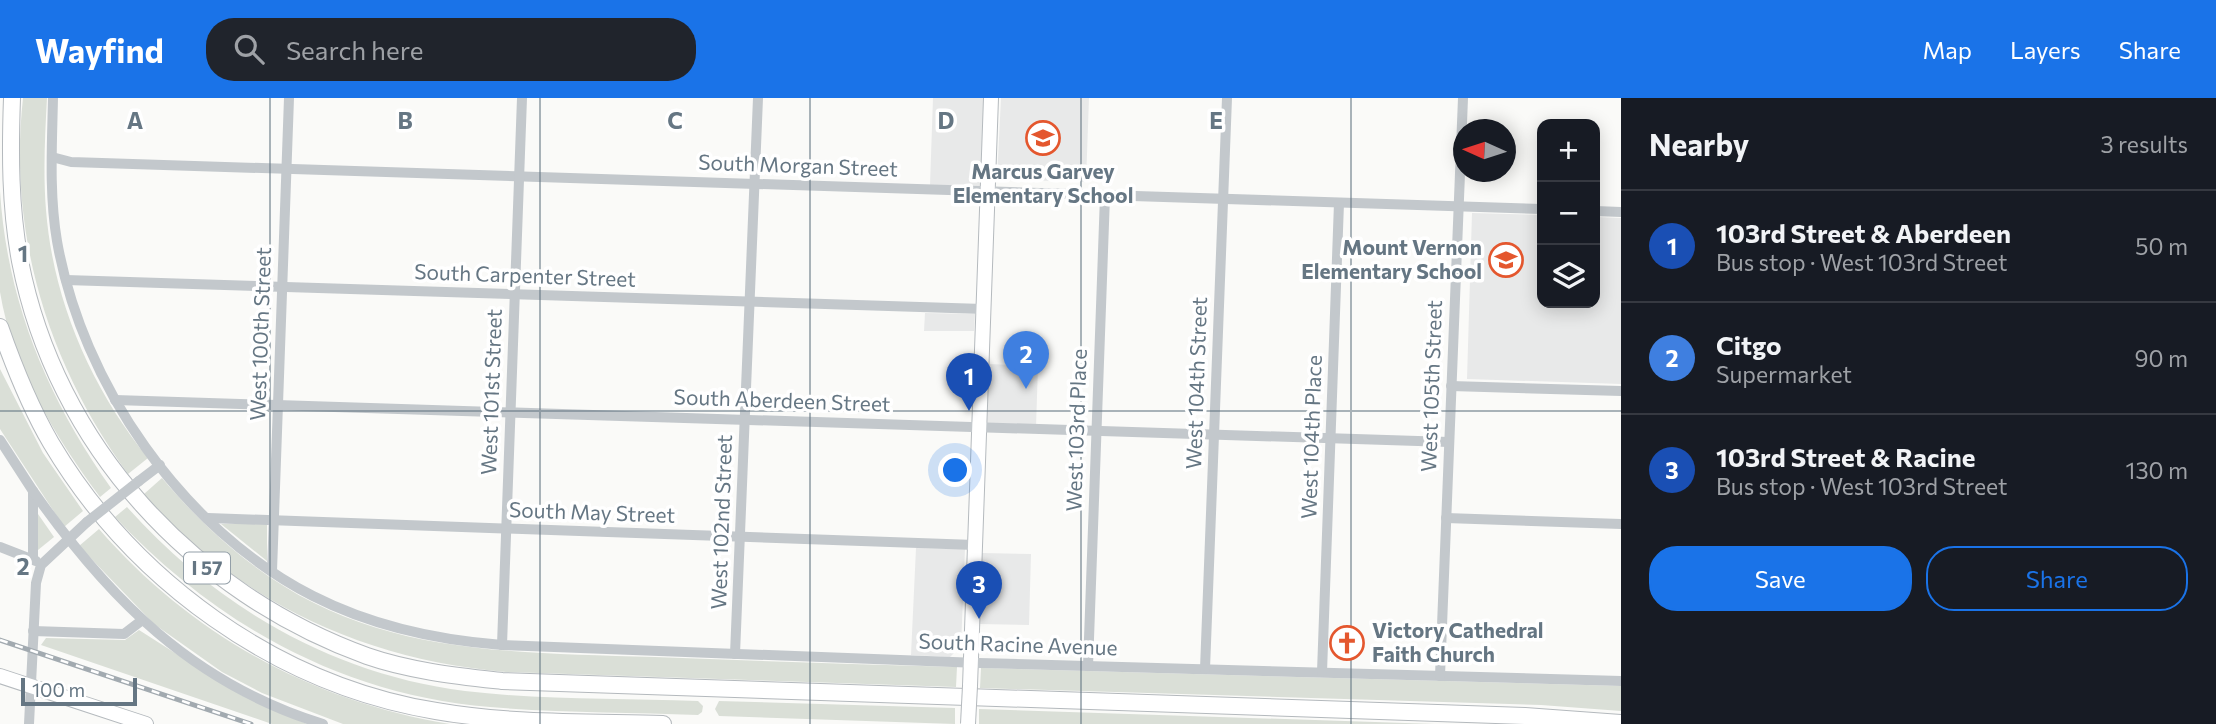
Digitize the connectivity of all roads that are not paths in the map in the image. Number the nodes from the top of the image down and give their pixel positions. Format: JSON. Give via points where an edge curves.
{"nodes":[{"id":1,"x":12,"y":98,"type":"edge"},
{"id":2,"x":53,"y":98,"type":"edge"},
{"id":3,"x":289,"y":98,"type":"edge"},
{"id":4,"x":522,"y":98,"type":"edge"},
{"id":5,"x":758,"y":98,"type":"edge"},
{"id":6,"x":991,"y":98,"type":"edge"},
{"id":7,"x":1227,"y":98,"type":"edge"},
{"id":8,"x":1462,"y":98,"type":"edge"},
{"id":9,"x":52,"y":157,"type":"junction"},
{"id":10,"x":286,"y":169,"type":"junction"},
{"id":11,"x":519,"y":176,"type":"junction"},
{"id":12,"x":755,"y":184,"type":"junction"},
{"id":13,"x":988,"y":192,"type":"junction"},
{"id":14,"x":1105,"y":196,"type":"junction"},
{"id":15,"x":1223,"y":200,"type":"junction"},
{"id":16,"x":1339,"y":203,"type":"junction"},
{"id":17,"x":1458,"y":207,"type":"junction"},
{"id":18,"x":1537,"y":209,"type":"edge"},
{"id":19,"x":1600,"y":211,"type":"edge"},
{"id":20,"x":1621,"y":212,"type":"edge"},
{"id":21,"x":66,"y":280,"type":"junction"},
{"id":22,"x":282,"y":287,"type":"junction"},
{"id":23,"x":515,"y":295,"type":"junction"},
{"id":24,"x":750,"y":302,"type":"junction"},
{"id":25,"x":983,"y":309,"type":"junction"},
{"id":26,"x":0,"y":327,"type":"edge"},
{"id":27,"x":1451,"y":386,"type":"junction"},
{"id":28,"x":1621,"y":391,"type":"edge"},
{"id":29,"x":114,"y":400,"type":"junction"},
{"id":30,"x":278,"y":405,"type":"junction"},
{"id":31,"x":510,"y":412,"type":"junction"},
{"id":32,"x":745,"y":419,"type":"junction"},
{"id":33,"x":979,"y":427,"type":"junction"},
{"id":34,"x":1096,"y":430,"type":"junction"},
{"id":35,"x":1214,"y":434,"type":"junction"},
{"id":36,"x":1332,"y":438,"type":"junction"},
{"id":37,"x":0,"y":440,"type":"edge"},
{"id":38,"x":1449,"y":442,"type":"junction"},
{"id":39,"x":160,"y":465,"type":"junction"},
{"id":40,"x":33,"y":491,"type":"junction"},
{"id":41,"x":208,"y":518,"type":"junction"},
{"id":42,"x":1446,"y":518,"type":"junction"},
{"id":43,"x":273,"y":521,"type":"junction"},
{"id":44,"x":1621,"y":524,"type":"edge"},
{"id":45,"x":506,"y":529,"type":"junction"},
{"id":46,"x":740,"y":537,"type":"junction"},
{"id":47,"x":66,"y":539,"type":"junction"},
{"id":48,"x":975,"y":545,"type":"junction"},
{"id":49,"x":0,"y":547,"type":"edge"},
{"id":50,"x":37,"y":561,"type":"junction"},
{"id":51,"x":272,"y":571,"type":"junction"},
{"id":52,"x":141,"y":621,"type":"junction"},
{"id":53,"x":33,"y":631,"type":"junction"},
{"id":54,"x":502,"y":645,"type":"junction"},
{"id":55,"x":736,"y":654,"type":"junction"},
{"id":56,"x":970,"y":663,"type":"junction"},
{"id":57,"x":1088,"y":666,"type":"junction"},
{"id":58,"x":1205,"y":669,"type":"junction"},
{"id":59,"x":1322,"y":672,"type":"junction"},
{"id":60,"x":0,"y":676,"type":"edge"},
{"id":61,"x":1440,"y":676,"type":"junction"},
{"id":62,"x":1621,"y":681,"type":"edge"},
{"id":63,"x":30,"y":686,"type":"junction"},
{"id":64,"x":1621,"y":723,"type":"edge"},
{"id":65,"x":29,"y":724,"type":"edge"},
{"id":66,"x":146,"y":724,"type":"edge"},
{"id":67,"x":323,"y":724,"type":"edge"},
{"id":68,"x":663,"y":724,"type":"edge"},
{"id":69,"x":968,"y":724,"type":"edge"}],
"edges":[{"from":1,"to":64,"type":"highway","number":"I 57","via":[[12,202],[20,263],[40,336],[96,444],[162,528],[207,567],[273,614],[368,656],[502,681],[1511,715]]},
{"from":2,"to":9,"type":"street","name":"South Racine Avenue"},
{"from":3,"to":10,"type":"street","name":"West 100th Street"},
{"from":4,"to":11,"type":"street","name":"West 101st Street"},
{"from":5,"to":12,"type":"street","name":"West 102nd Street"},
{"from":6,"to":13,"type":"main road"},
{"from":7,"to":15,"type":"street","name":"West 104th Street"},
{"from":8,"to":17,"type":"street","name":"West 105th Street"},
{"from":9,"to":10,"type":"street","name":"South Morgan Street","via":[[71,162]]},
{"from":9,"to":21,"type":"street","name":"South Racine Avenue","via":[[54,223]]},
{"from":10,"to":11,"type":"street","name":"South Morgan Street"},
{"from":10,"to":22,"type":"street","name":"West 100th Street"},
{"from":11,"to":12,"type":"street","name":"South Morgan Street"},
{"from":11,"to":23,"type":"street","name":"West 101st Street"},
{"from":12,"to":13,"type":"street","name":"South Morgan Street"},
{"from":12,"to":24,"type":"street","name":"West 102nd Street"},
{"from":13,"to":14,"type":"street","name":"South Morgan Street"},
{"from":13,"to":25,"type":"main road"},
{"from":14,"to":15,"type":"street","name":"South Morgan Street"},
{"from":14,"to":34,"type":"street","name":"West 103rd Place"},
{"from":15,"to":16,"type":"street","name":"South Morgan Street"},
{"from":15,"to":35,"type":"street","name":"West 104th Street"},
{"from":16,"to":17,"type":"street","name":"South Morgan Street"},
{"from":16,"to":36,"type":"street","name":"West 104th Place"},
{"from":17,"to":18,"type":"street","name":"South Morgan Street"},
{"from":17,"to":27,"type":"street","name":"West 105th Street"},
{"from":19,"to":20,"type":"street"},
{"from":21,"to":22,"type":"street","name":"South Carpenter Street"},
{"from":21,"to":29,"type":"street","name":"South Racine Avenue","via":[[84,339]]},
{"from":22,"to":23,"type":"street","name":"South Carpenter Street"},
{"from":22,"to":30,"type":"street","name":"West 100th Street"},
{"from":23,"to":24,"type":"street","name":"South Carpenter Street"},
{"from":23,"to":31,"type":"street","name":"West 101st Street"},
{"from":24,"to":25,"type":"street","name":"South Carpenter Street"},
{"from":24,"to":32,"type":"street","name":"West 102nd Street"},
{"from":25,"to":33,"type":"main road"},
{"from":26,"to":68,"type":"highway","number":"I 57","via":[[50,442],[100,513],[171,585],[248,641],[353,690],[435,711]]},
{"from":27,"to":28,"type":"street"},
{"from":27,"to":38,"type":"street","name":"West 105th Street"},
{"from":29,"to":30,"type":"street","name":"South Aberdeen Street"},
{"from":29,"to":39,"type":"street","name":"South Racine Avenue"},
{"from":30,"to":31,"type":"street","name":"South Aberdeen Street"},
{"from":30,"to":43,"type":"street","name":"West 100th Street"},
{"from":31,"to":32,"type":"street","name":"South Aberdeen Street"},
{"from":31,"to":45,"type":"street","name":"West 101st Street"},
{"from":32,"to":33,"type":"street","name":"South Aberdeen Street"},
{"from":32,"to":46,"type":"street","name":"West 102nd Street"},
{"from":33,"to":34,"type":"street","name":"South Aberdeen Street"},
{"from":33,"to":48,"type":"main road"},
{"from":34,"to":35,"type":"street","name":"South Aberdeen Street"},
{"from":34,"to":57,"type":"street","name":"West 103rd Place"},
{"from":35,"to":36,"type":"street","name":"South Aberdeen Street"},
{"from":35,"to":58,"type":"street","name":"West 104th Street"},
{"from":36,"to":38,"type":"street","name":"South Aberdeen Street"},
{"from":36,"to":59,"type":"street","name":"West 104th Place"},
{"from":37,"to":40,"type":"street"},
{"from":38,"to":42,"type":"street","name":"West 105th Street"},
{"from":39,"to":41,"type":"street","name":"South Racine Avenue"},
{"from":39,"to":47,"type":"street","bridge":true},
{"from":40,"to":47,"type":"street"},
{"from":40,"to":50,"type":"street"},
{"from":41,"to":43,"type":"street","name":"South May Street"},
{"from":41,"to":51,"type":"street","name":"South Racine Avenue"},
{"from":42,"to":44,"type":"street"},
{"from":42,"to":61,"type":"street","name":"West 105th Street"},
{"from":43,"to":45,"type":"street","name":"South May Street"},
{"from":43,"to":51,"type":"street","name":"West 100th Street"},
{"from":45,"to":46,"type":"street","name":"South May Street"},
{"from":45,"to":54,"type":"street","name":"West 101st Street"},
{"from":46,"to":48,"type":"street","name":"South May Street"},
{"from":46,"to":55,"type":"street","name":"West 102nd Street"},
{"from":47,"to":50,"type":"street"},
{"from":47,"to":52,"type":"street"},
{"from":48,"to":56,"type":"main road"},
{"from":49,"to":50,"type":"street"},
{"from":50,"to":53,"type":"street"},
{"from":51,"to":54,"type":"street","name":"South Racine Avenue","via":[[347,611],[414,632]]},
{"from":52,"to":53,"type":"street","via":[[124,634]]},
{"from":52,"to":67,"type":"street","via":[[196,664],[248,694]]},
{"from":53,"to":63,"type":"street"},
{"from":54,"to":55,"type":"street","name":"South Racine Avenue"},
{"from":55,"to":56,"type":"street","name":"South Racine Avenue"},
{"from":56,"to":57,"type":"street","name":"South Racine Avenue"},
{"from":56,"to":69,"type":"main road","bridge":true},
{"from":57,"to":58,"type":"street","name":"South Racine Avenue"},
{"from":58,"to":59,"type":"street","name":"South Racine Avenue"},
{"from":59,"to":61,"type":"street","name":"South Racine Avenue"},
{"from":60,"to":63,"type":"main road"},
{"from":61,"to":62,"type":"street","name":"South Racine Avenue"},
{"from":63,"to":65,"type":"street"},
{"from":63,"to":66,"type":"main road"}]}
